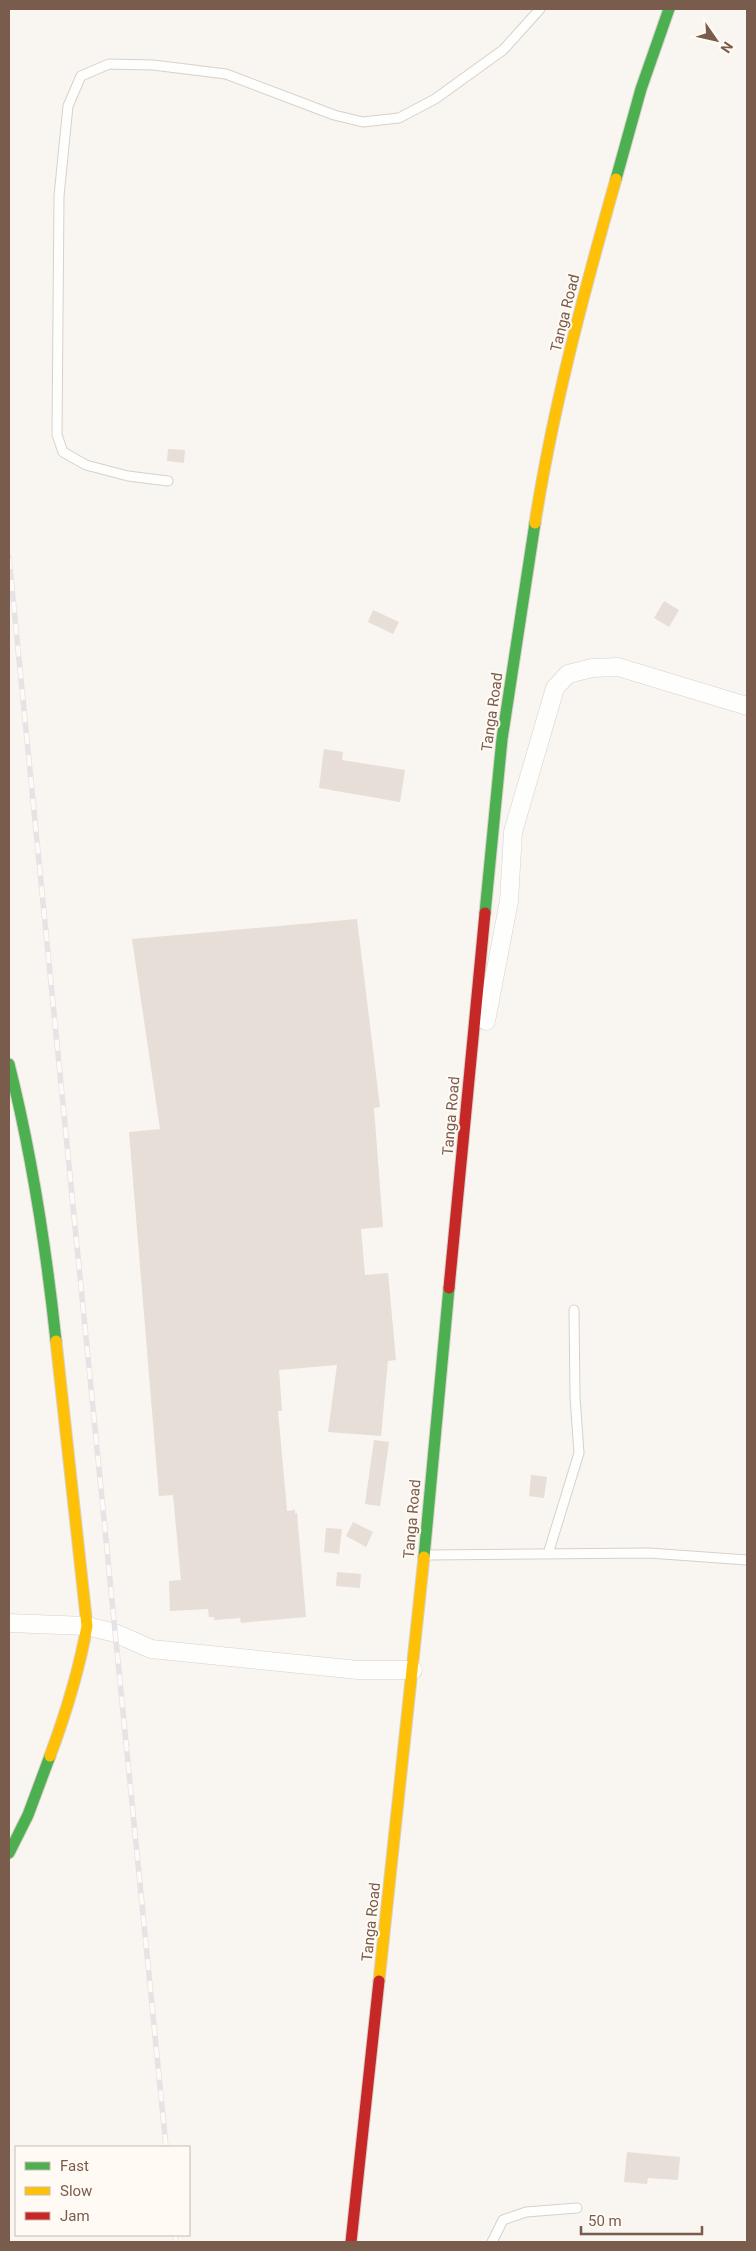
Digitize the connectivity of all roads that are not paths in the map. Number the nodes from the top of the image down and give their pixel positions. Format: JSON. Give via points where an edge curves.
{"nodes":[{"id":1,"x":540,"y":9,"type":"edge"},
{"id":2,"x":669,"y":9,"type":"edge"},
{"id":3,"x":168,"y":481,"type":"dead end"},
{"id":4,"x":747,"y":706,"type":"edge"},
{"id":5,"x":9,"y":1064,"type":"edge"},
{"id":6,"x":469,"y":1084,"type":"junction"},
{"id":7,"x":574,"y":1310,"type":"dead end"},
{"id":8,"x":548,"y":1554,"type":"junction"},
{"id":9,"x":424,"y":1555,"type":"junction"},
{"id":10,"x":747,"y":1560,"type":"edge"},
{"id":11,"x":9,"y":1623,"type":"edge"},
{"id":12,"x":87,"y":1626,"type":"junction"},
{"id":13,"x":413,"y":1670,"type":"junction"},
{"id":14,"x":9,"y":1853,"type":"edge"},
{"id":15,"x":577,"y":2208,"type":"dead end"},
{"id":16,"x":351,"y":2242,"type":"edge"},
{"id":17,"x":492,"y":2242,"type":"edge"}],
"edges":[{"from":1,"to":3,"type":"lane","via":[[503,50],[435,99],[399,118],[363,122],[334,115],[226,74],[109,64],[81,76],[68,106],[59,196],[57,436],[63,452],[86,465],[128,476]]},
{"from":2,"to":6,"type":"main road","name":"Tanga Road","via":[[641,89],[599,238],[546,454],[502,739]]},
{"from":4,"to":6,"type":"street","via":[[618,667],[592,668],[568,674],[555,688],[513,832],[509,901],[488,1014]]},
{"from":5,"to":12,"type":"main road","via":[[26,1133],[47,1254]]},
{"from":6,"to":9,"type":"main road","name":"Tanga Road"},
{"from":7,"to":8,"type":"lane","via":[[579,1453]]},
{"from":8,"to":9,"type":"lane"},
{"from":8,"to":10,"type":"lane","via":[[649,1553]]},
{"from":9,"to":13,"type":"main road","name":"Tanga Road"},
{"from":11,"to":12,"type":"street"},
{"from":12,"to":13,"type":"street","via":[[115,1633],[151,1649],[358,1670]]},
{"from":12,"to":14,"type":"main road","via":[[67,1710],[28,1815]]},
{"from":13,"to":16,"type":"main road","name":"Tanga Road"},
{"from":15,"to":17,"type":"lane","via":[[526,2212],[503,2220]]}]}
